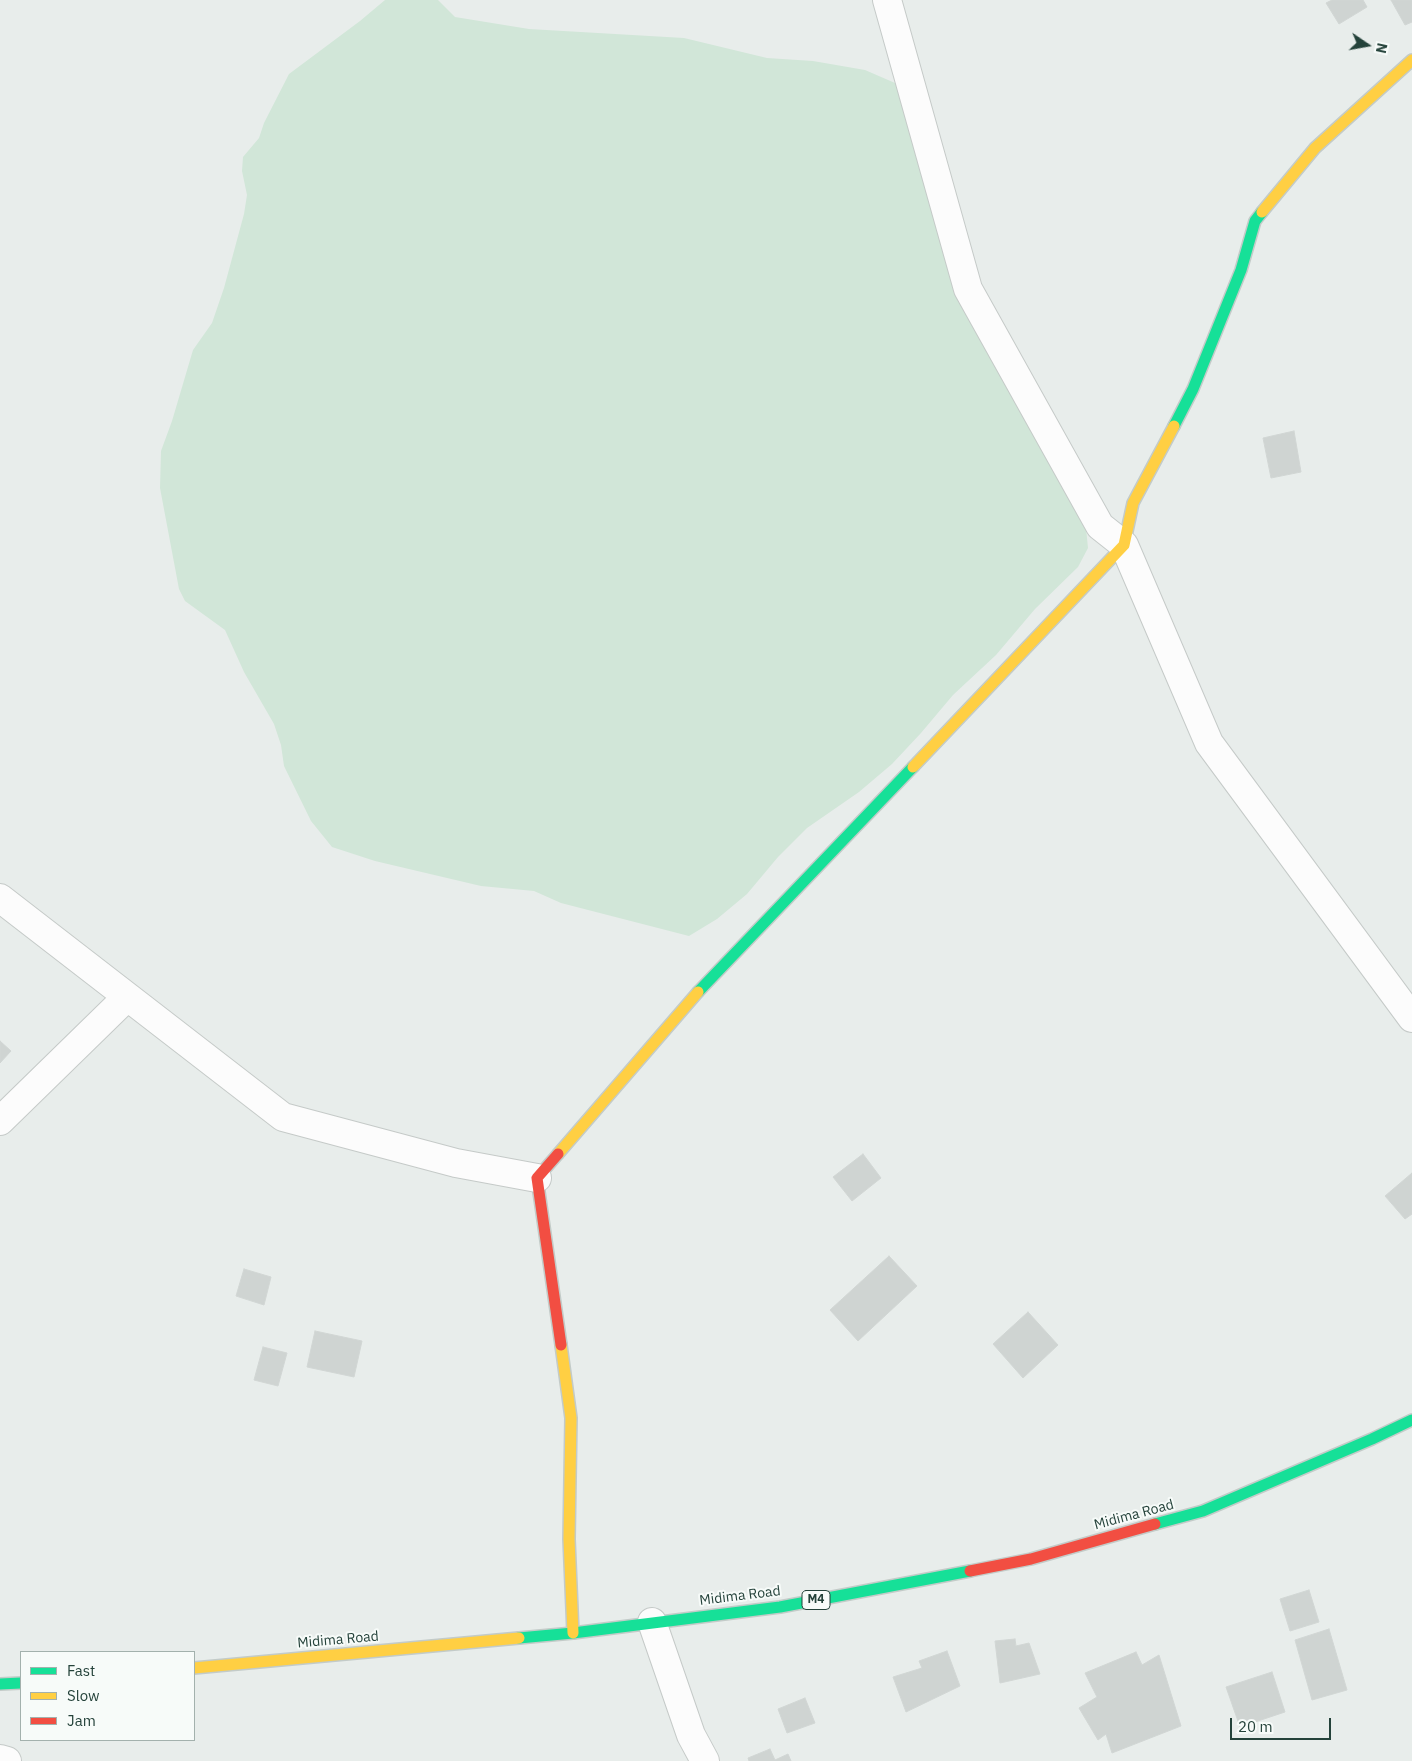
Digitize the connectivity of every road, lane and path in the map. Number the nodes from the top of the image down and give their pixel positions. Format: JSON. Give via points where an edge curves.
{"nodes":[{"id":1,"x":887,"y":0,"type":"edge"},
{"id":2,"x":1412,"y":60,"type":"edge"},
{"id":3,"x":1124,"y":545,"type":"junction"},
{"id":4,"x":0,"y":898,"type":"edge"},
{"id":5,"x":128,"y":997,"type":"junction"},
{"id":6,"x":1412,"y":1018,"type":"edge"},
{"id":7,"x":0,"y":1120,"type":"edge"},
{"id":8,"x":537,"y":1178,"type":"junction"},
{"id":9,"x":1412,"y":1420,"type":"edge"},
{"id":10,"x":652,"y":1622,"type":"junction"},
{"id":11,"x":573,"y":1633,"type":"junction"},
{"id":12,"x":195,"y":1668,"type":"edge"},
{"id":13,"x":20,"y":1683,"type":"edge"},
{"id":14,"x":0,"y":1684,"type":"edge"},
{"id":15,"x":0,"y":1759,"type":"edge"},
{"id":16,"x":7,"y":1761,"type":"edge"},
{"id":17,"x":705,"y":1761,"type":"edge"}],
"edges":[{"from":1,"to":3,"type":"street","via":[[968,289],[1100,526]]},
{"from":2,"to":3,"type":"street","via":[[1315,148],[1255,221],[1241,270],[1193,389],[1133,503]]},
{"from":3,"to":6,"type":"street","via":[[1209,743]]},
{"from":3,"to":8,"type":"street","via":[[697,993]]},
{"from":4,"to":5,"type":"street"},
{"from":5,"to":7,"type":"street"},
{"from":5,"to":8,"type":"street","via":[[283,1117],[456,1164]]},
{"from":8,"to":11,"type":"street","via":[[571,1418],[569,1539]]},
{"from":9,"to":10,"type":"street","name":"Midima Road","number":"M4","via":[[1203,1511],[1031,1559],[780,1607]]},
{"from":10,"to":11,"type":"street","name":"Midima Road","number":"M4"},
{"from":10,"to":17,"type":"street","via":[[691,1735]]},
{"from":11,"to":12,"type":"street","name":"Midima Road","number":"M4"},
{"from":13,"to":14,"type":"street"},
{"from":15,"to":16,"type":"street"}]}
